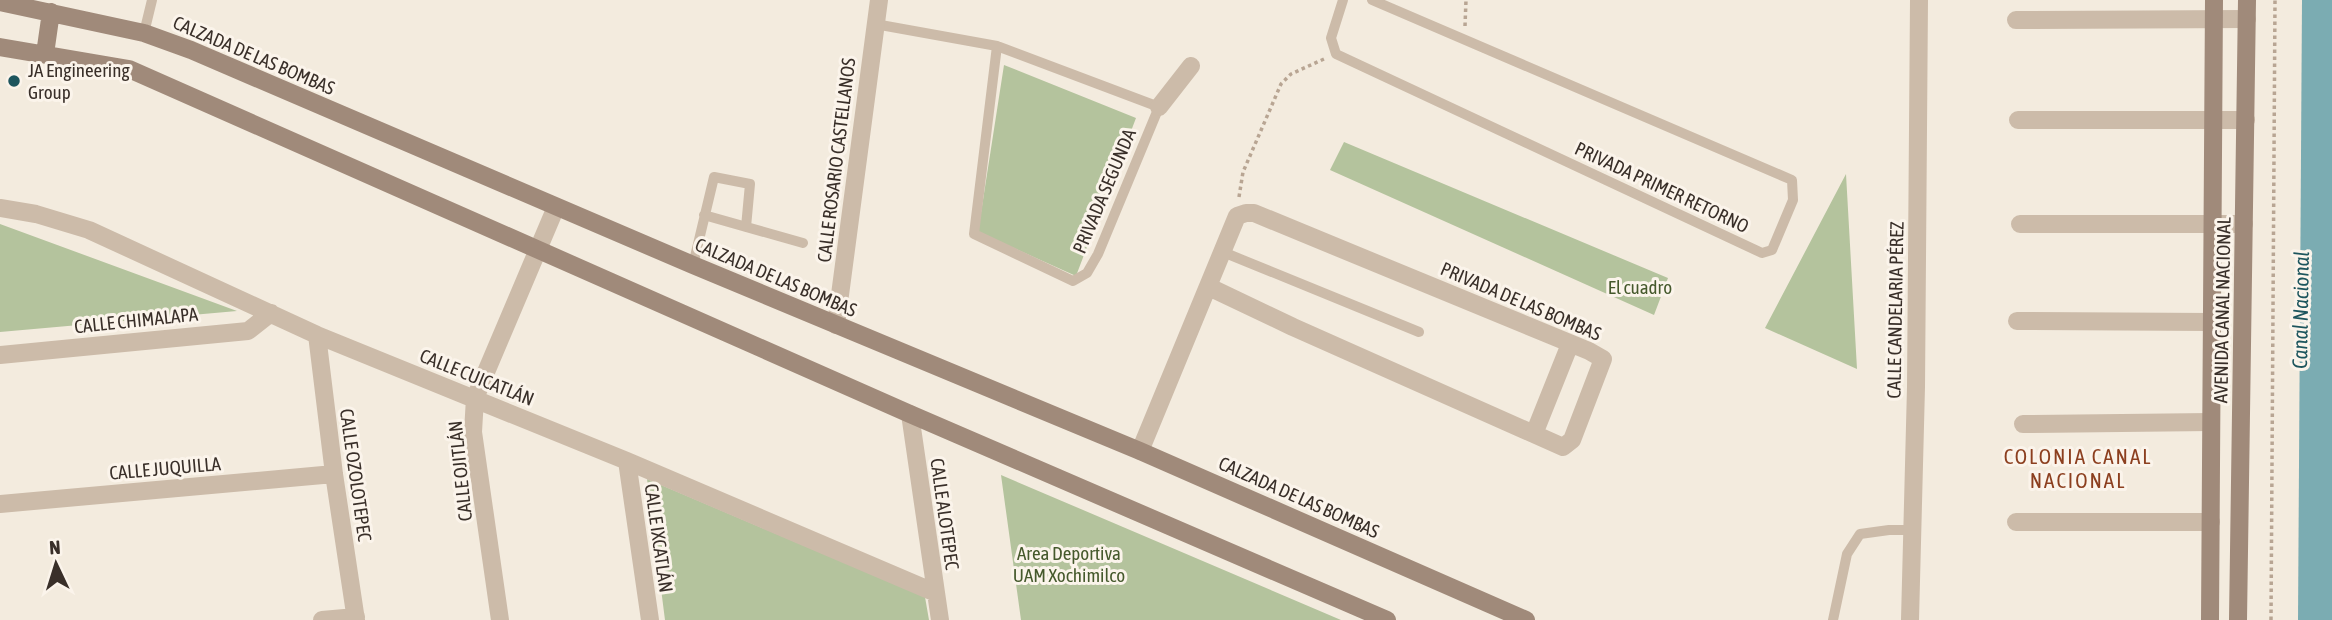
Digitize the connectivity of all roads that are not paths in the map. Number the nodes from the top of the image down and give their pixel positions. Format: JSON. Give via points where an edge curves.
{"nodes":[{"id":1,"x":152,"y":0,"type":"edge"},
{"id":2,"x":879,"y":0,"type":"edge"},
{"id":3,"x":1343,"y":0,"type":"edge"},
{"id":4,"x":1372,"y":0,"type":"edge"},
{"id":5,"x":1919,"y":0,"type":"edge"},
{"id":6,"x":2214,"y":0,"type":"edge"},
{"id":7,"x":2247,"y":0,"type":"edge"},
{"id":8,"x":0,"y":2,"type":"edge"},
{"id":9,"x":51,"y":12,"type":"junction"},
{"id":10,"x":2214,"y":19,"type":"junction"},
{"id":11,"x":2247,"y":19,"type":"junction"},
{"id":12,"x":2016,"y":20,"type":"dead end"},
{"id":13,"x":874,"y":24,"type":"junction"},
{"id":14,"x":144,"y":33,"type":"junction"},
{"id":15,"x":997,"y":46,"type":"junction"},
{"id":16,"x":0,"y":47,"type":"edge"},
{"id":17,"x":45,"y":54,"type":"junction"},
{"id":18,"x":1191,"y":65,"type":"dead end"},
{"id":19,"x":1158,"y":107,"type":"junction"},
{"id":20,"x":2213,"y":119,"type":"junction"},
{"id":21,"x":2018,"y":120,"type":"dead end"},
{"id":22,"x":2246,"y":120,"type":"junction"},
{"id":23,"x":556,"y":207,"type":"junction"},
{"id":24,"x":0,"y":208,"type":"edge"},
{"id":25,"x":704,"y":215,"type":"junction"},
{"id":26,"x":2020,"y":224,"type":"dead end"},
{"id":27,"x":2212,"y":224,"type":"junction"},
{"id":28,"x":2244,"y":224,"type":"junction"},
{"id":29,"x":746,"y":228,"type":"junction"},
{"id":30,"x":803,"y":243,"type":"dead end"},
{"id":31,"x":537,"y":250,"type":"junction"},
{"id":32,"x":1223,"y":252,"type":"junction"},
{"id":33,"x":693,"y":265,"type":"junction"},
{"id":34,"x":1209,"y":287,"type":"junction"},
{"id":35,"x":271,"y":313,"type":"junction"},
{"id":36,"x":2017,"y":321,"type":"dead end"},
{"id":37,"x":2212,"y":322,"type":"junction"},
{"id":38,"x":836,"y":325,"type":"junction"},
{"id":39,"x":1419,"y":332,"type":"dead end"},
{"id":40,"x":317,"y":335,"type":"junction"},
{"id":41,"x":1570,"y":344,"type":"junction"},
{"id":42,"x":0,"y":355,"type":"edge"},
{"id":43,"x":475,"y":398,"type":"junction"},
{"id":44,"x":910,"y":414,"type":"junction"},
{"id":45,"x":2211,"y":422,"type":"junction"},
{"id":46,"x":2023,"y":424,"type":"dead end"},
{"id":47,"x":1534,"y":434,"type":"junction"},
{"id":48,"x":1140,"y":451,"type":"junction"},
{"id":49,"x":627,"y":461,"type":"junction"},
{"id":50,"x":334,"y":474,"type":"junction"},
{"id":51,"x":0,"y":504,"type":"edge"},
{"id":52,"x":2016,"y":522,"type":"dead end"},
{"id":53,"x":2211,"y":522,"type":"junction"},
{"id":54,"x":1912,"y":530,"type":"junction"},
{"id":55,"x":936,"y":593,"type":"junction"},
{"id":56,"x":356,"y":619,"type":"edge"},
{"id":57,"x":321,"y":620,"type":"edge"},
{"id":58,"x":500,"y":620,"type":"edge"},
{"id":59,"x":650,"y":620,"type":"edge"},
{"id":60,"x":940,"y":620,"type":"edge"},
{"id":61,"x":1387,"y":620,"type":"edge"},
{"id":62,"x":1526,"y":620,"type":"edge"},
{"id":63,"x":1833,"y":620,"type":"edge"},
{"id":64,"x":1910,"y":620,"type":"edge"},
{"id":65,"x":2210,"y":620,"type":"edge"},
{"id":66,"x":2238,"y":620,"type":"edge"}],
"edges":[{"from":1,"to":14,"type":"lane"},
{"from":2,"to":13,"type":"street","name":"CALLE ROSARIO CASTELLANOS"},
{"from":3,"to":4,"type":"lane","name":"PRIVADA PRIMER RETORNO","via":[[1331,38],[1336,54],[1762,253],[1772,250],[1793,200],[1792,180]]},
{"from":5,"to":54,"type":"street","name":"CALLE CANDELARIA PÉREZ"},
{"from":6,"to":10,"type":"main road","name":"AVENIDA CANAL NACIONAL"},
{"from":7,"to":11,"type":"main road","name":"AVENIDA CANAL NACIONAL"},
{"from":8,"to":9,"type":"main road","name":"CALZADA DE LAS BOMBAS"},
{"from":9,"to":14,"type":"main road","name":"CALZADA DE LAS BOMBAS"},
{"from":9,"to":17,"type":"main road"},
{"from":10,"to":11,"type":"street"},
{"from":10,"to":12,"type":"street"},
{"from":10,"to":20,"type":"main road","name":"AVENIDA CANAL NACIONAL"},
{"from":11,"to":22,"type":"main road","name":"AVENIDA CANAL NACIONAL"},
{"from":13,"to":15,"type":"lane"},
{"from":13,"to":38,"type":"street","name":"CALLE ROSARIO CASTELLANOS"},
{"from":14,"to":23,"type":"main road","name":"CALZADA DE LAS BOMBAS"},
{"from":15,"to":19,"type":"lane"},
{"from":15,"to":19,"type":"lane","name":"PRIVADA SEGUNDA","via":[[974,234],[1073,281],[1087,273],[1098,254]]},
{"from":16,"to":17,"type":"main road"},
{"from":17,"to":31,"type":"main road","via":[[129,69]]},
{"from":18,"to":19,"type":"street"},
{"from":20,"to":21,"type":"street"},
{"from":20,"to":22,"type":"street"},
{"from":20,"to":27,"type":"main road","name":"AVENIDA CANAL NACIONAL"},
{"from":22,"to":28,"type":"main road","name":"AVENIDA CANAL NACIONAL"},
{"from":23,"to":31,"type":"street","name":"CALLE OJITLÁN"},
{"from":23,"to":33,"type":"main road","name":"CALZADA DE LAS BOMBAS"},
{"from":24,"to":35,"type":"street","name":"CALLE CUICATLÁN","via":[[89,230]]},
{"from":25,"to":29,"type":"lane"},
{"from":25,"to":29,"type":"lane","via":[[713,177],[750,184]]},
{"from":25,"to":33,"type":"lane"},
{"from":26,"to":27,"type":"street"},
{"from":27,"to":28,"type":"street"},
{"from":27,"to":37,"type":"main road","name":"AVENIDA CANAL NACIONAL"},
{"from":28,"to":66,"type":"main road","name":"AVENIDA CANAL NACIONAL"},
{"from":29,"to":30,"type":"lane"},
{"from":31,"to":43,"type":"street","name":"CALLE OJITLÁN"},
{"from":31,"to":44,"type":"main road"},
{"from":32,"to":34,"type":"street"},
{"from":32,"to":39,"type":"lane"},
{"from":32,"to":41,"type":"street","name":"PRIVADA DE LAS BOMBAS","via":[[1237,216],[1254,213]]},
{"from":33,"to":38,"type":"main road","name":"CALZADA DE LAS BOMBAS"},
{"from":34,"to":47,"type":"street","name":"PRIVADA DE LAS BOMBAS"},
{"from":34,"to":48,"type":"street"},
{"from":35,"to":40,"type":"street","name":"CALLE CUICATLÁN"},
{"from":35,"to":42,"type":"street","name":"CALLE CHIMALAPA","via":[[248,331]]},
{"from":36,"to":37,"type":"street"},
{"from":37,"to":45,"type":"main road","name":"AVENIDA CANAL NACIONAL"},
{"from":38,"to":48,"type":"main road","name":"CALZADA DE LAS BOMBAS"},
{"from":40,"to":43,"type":"street","name":"CALLE CUICATLÁN"},
{"from":40,"to":50,"type":"street","name":"CALLE OZOLOTEPEC"},
{"from":41,"to":47,"type":"street"},
{"from":41,"to":47,"type":"street","name":"PRIVADA DE LAS BOMBAS","via":[[1604,359],[1602,368],[1572,440],[1563,447]]},
{"from":43,"to":49,"type":"street","name":"CALLE CUICATLÁN"},
{"from":43,"to":58,"type":"street","name":"CALLE OJITLÁN","via":[[473,432]]},
{"from":44,"to":55,"type":"street","name":"CALLE ALOTEPEC"},
{"from":44,"to":61,"type":"main road"},
{"from":45,"to":46,"type":"street"},
{"from":45,"to":53,"type":"main road","name":"AVENIDA CANAL NACIONAL"},
{"from":48,"to":62,"type":"main road","name":"CALZADA DE LAS BOMBAS"},
{"from":49,"to":55,"type":"street","name":"CALLE CUICATLÁN"},
{"from":49,"to":59,"type":"street","name":"CALLE IXCATLÁN"},
{"from":50,"to":51,"type":"street","name":"CALLE JUQUILLA"},
{"from":50,"to":56,"type":"street","name":"CALLE OZOLOTEPEC"},
{"from":52,"to":53,"type":"street"},
{"from":53,"to":65,"type":"main road","name":"AVENIDA CANAL NACIONAL"},
{"from":54,"to":63,"type":"lane","via":[[1860,534],[1847,554]]},
{"from":54,"to":64,"type":"street","name":"CALLE CANDELARIA PÉREZ"},
{"from":55,"to":60,"type":"street","name":"CALLE ALOTEPEC"},
{"from":56,"to":57,"type":"street"}]}
